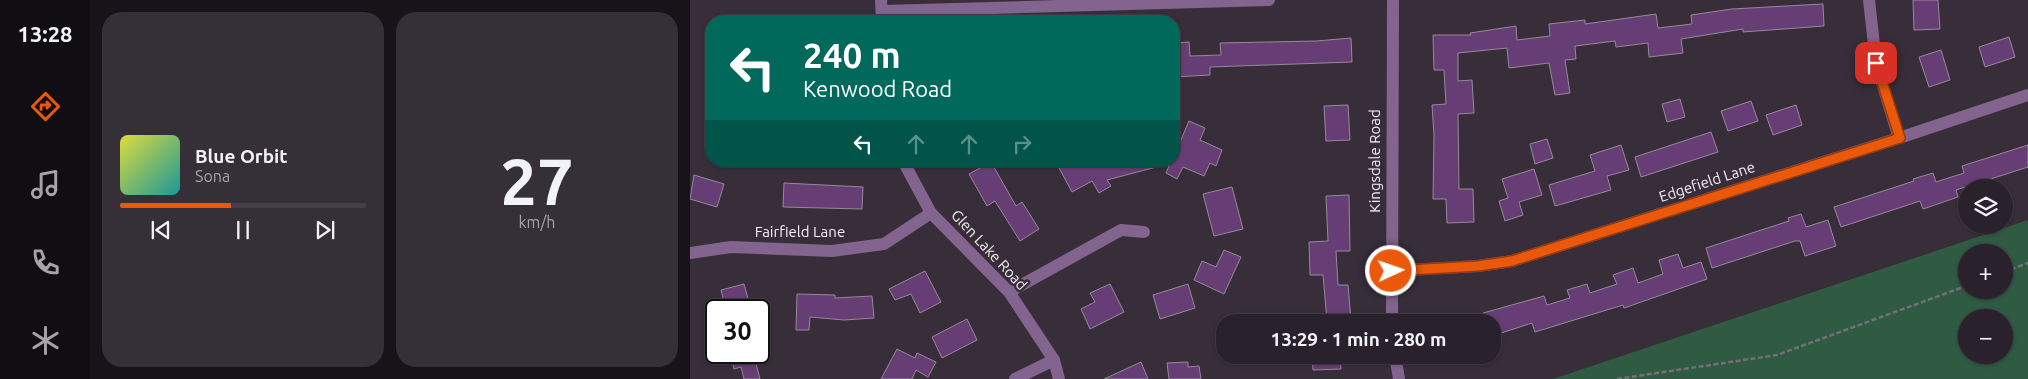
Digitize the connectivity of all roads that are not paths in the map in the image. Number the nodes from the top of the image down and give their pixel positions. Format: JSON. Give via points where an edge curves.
{"nodes":[{"id":1,"x":1269,"y":0,"type":"edge"},
{"id":2,"x":1393,"y":0,"type":"edge"},
{"id":3,"x":1869,"y":0,"type":"edge"},
{"id":4,"x":882,"y":11,"type":"edge"},
{"id":5,"x":2028,"y":95,"type":"edge"},
{"id":6,"x":1900,"y":138,"type":"junction"},
{"id":7,"x":906,"y":167,"type":"edge"},
{"id":8,"x":931,"y":213,"type":"junction"},
{"id":9,"x":1144,"y":232,"type":"dead end"},
{"id":10,"x":690,"y":253,"type":"edge"},
{"id":11,"x":1391,"y":271,"type":"junction"},
{"id":12,"x":1009,"y":292,"type":"junction"},
{"id":13,"x":1392,"y":314,"type":"edge"},
{"id":14,"x":1054,"y":360,"type":"junction"},
{"id":15,"x":1396,"y":364,"type":"edge"},
{"id":16,"x":1015,"y":379,"type":"edge"},
{"id":17,"x":1059,"y":379,"type":"edge"},
{"id":18,"x":1399,"y":379,"type":"edge"}],
"edges":[{"from":1,"to":4,"type":"street"},
{"from":2,"to":11,"type":"street","name":"Kingsdale Road"},
{"from":3,"to":6,"type":"street","via":[[1876,63]]},
{"from":5,"to":6,"type":"street","name":"Edgefield Lane"},
{"from":6,"to":11,"type":"street","name":"Edgefield Lane","via":[[1512,261]]},
{"from":7,"to":8,"type":"street","name":"Glen Lake Road"},
{"from":8,"to":10,"type":"street","name":"Fairfield Lane","via":[[884,244],[832,251],[731,247]]},
{"from":8,"to":12,"type":"street","name":"Glen Lake Road"},
{"from":9,"to":12,"type":"street","via":[[1121,230]]},
{"from":11,"to":13,"type":"street","name":"Kingsdale Road"},
{"from":12,"to":14,"type":"street","name":"Glen Lake Road"},
{"from":14,"to":16,"type":"street"},
{"from":14,"to":17,"type":"street","name":"Glen Lake Road"},
{"from":15,"to":18,"type":"street"}]}
